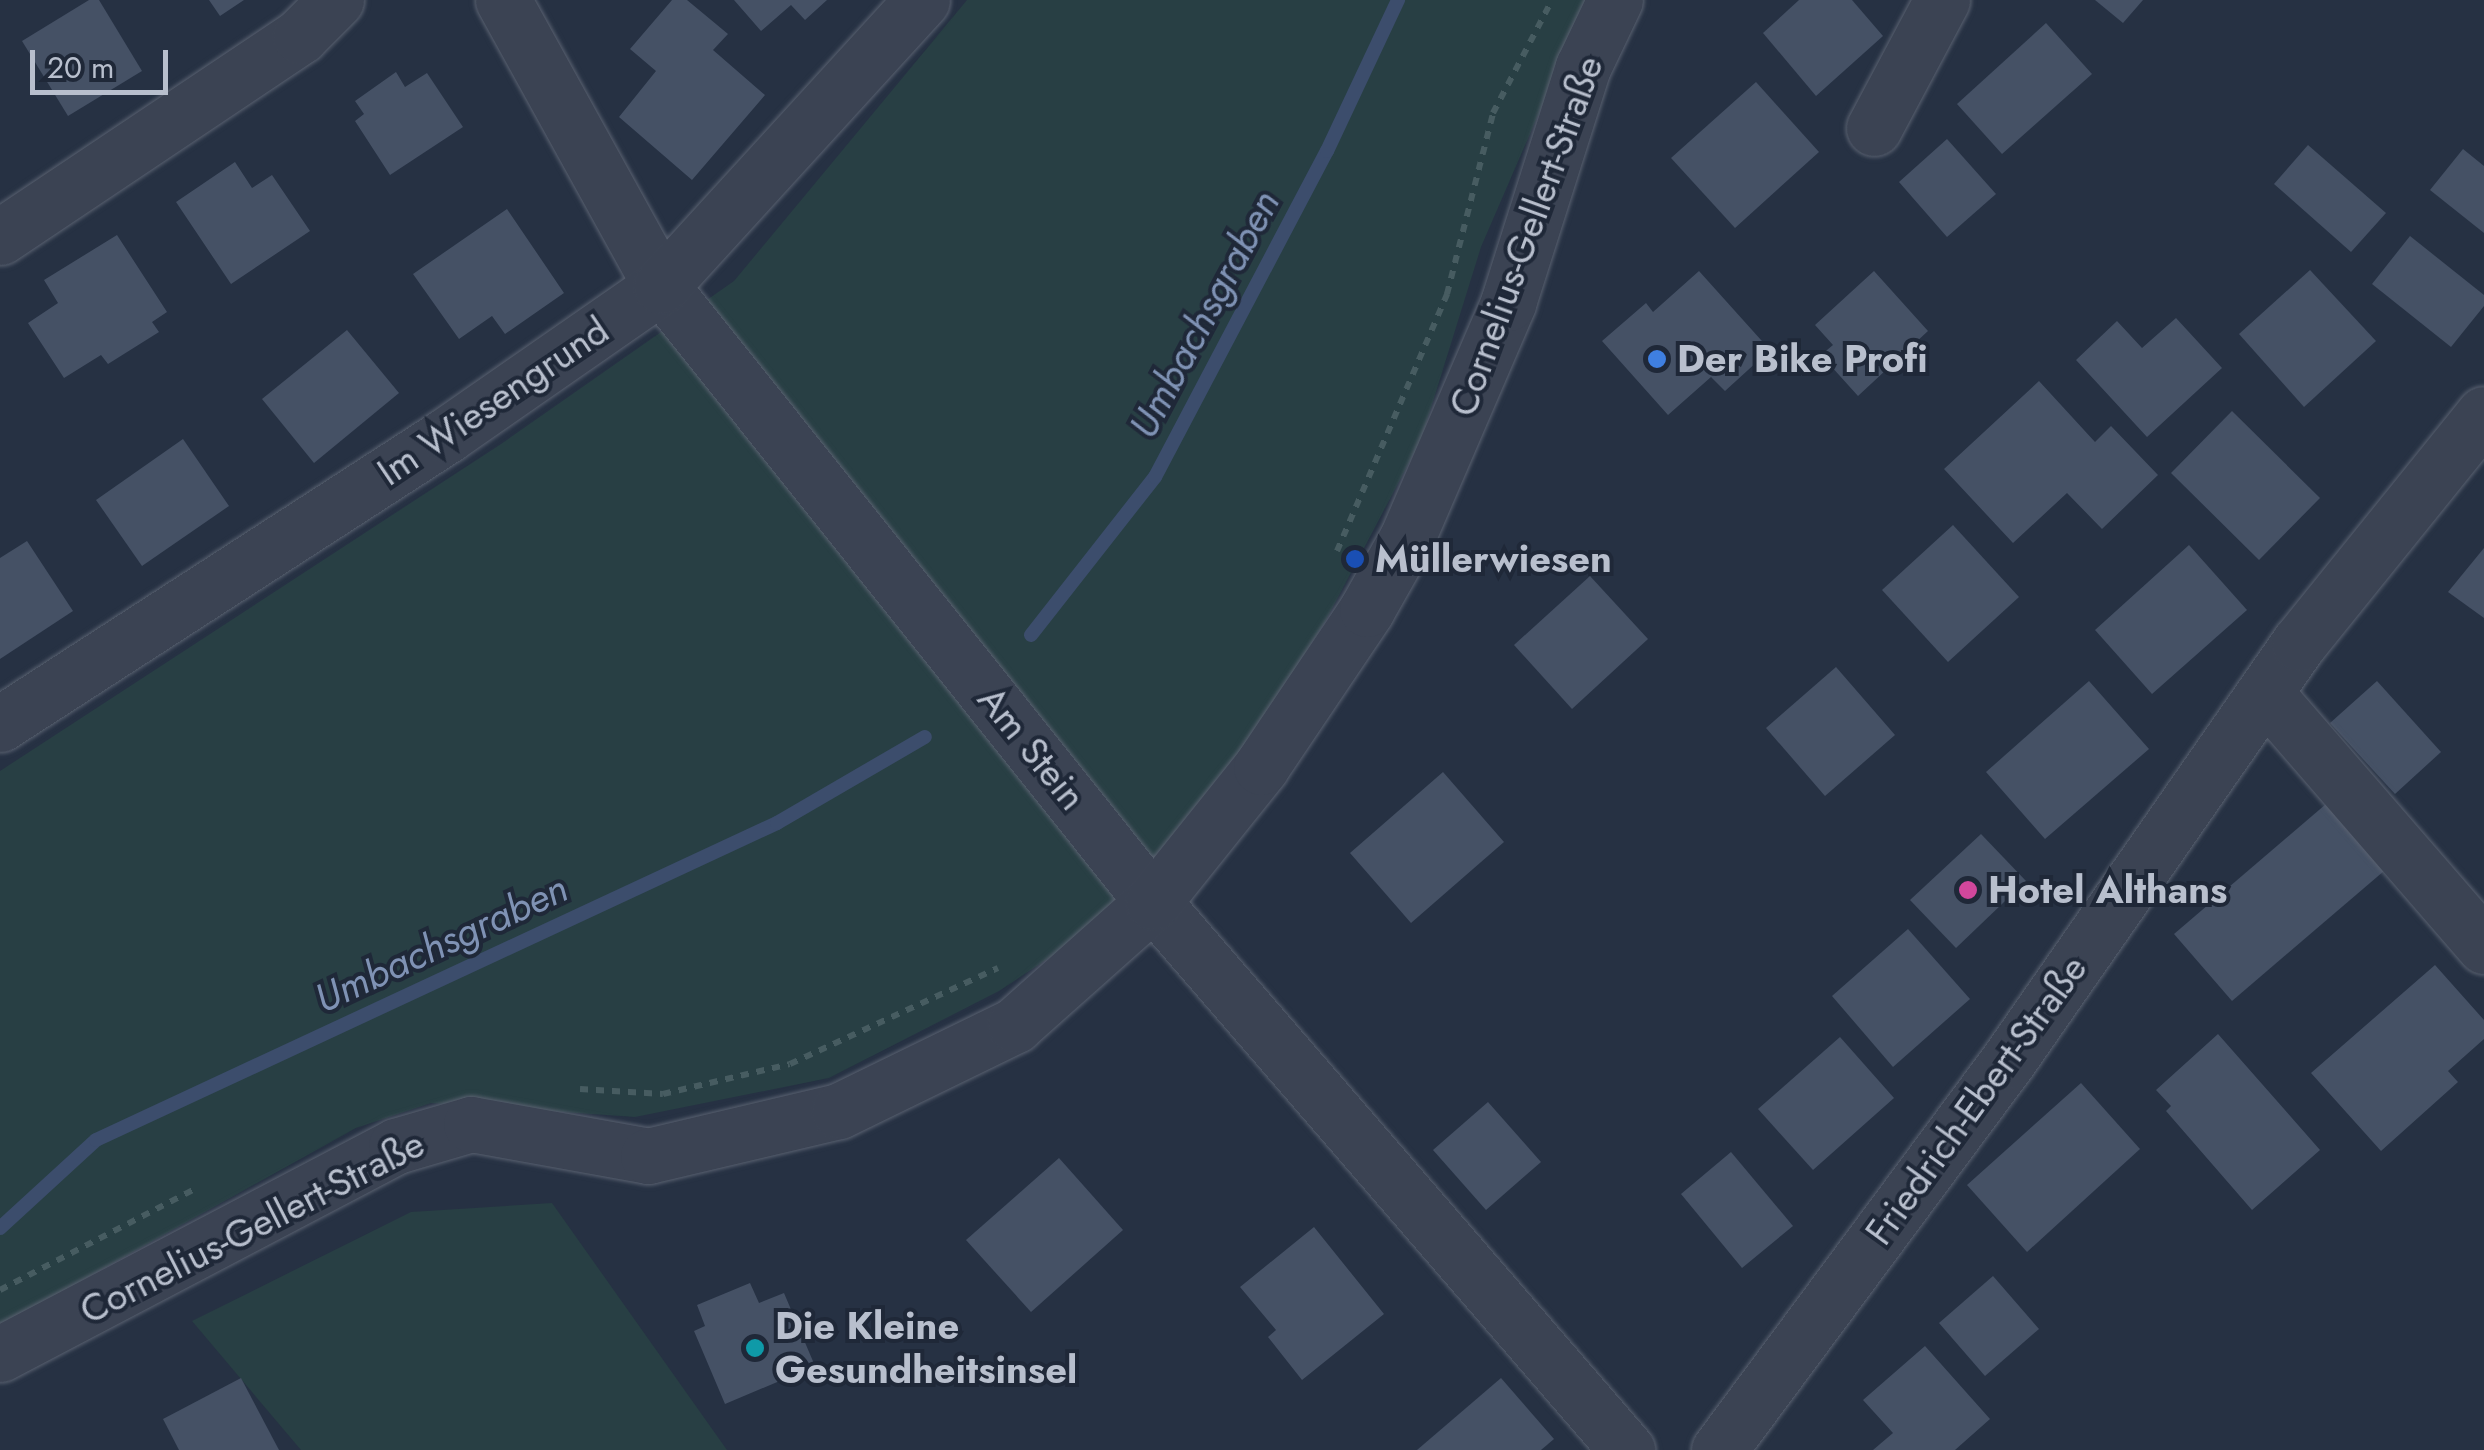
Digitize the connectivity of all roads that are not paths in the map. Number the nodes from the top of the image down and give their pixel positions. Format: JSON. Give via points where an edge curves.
{"nodes":[{"id":1,"x":336,"y":0,"type":"edge"},
{"id":2,"x":503,"y":0,"type":"edge"},
{"id":3,"x":922,"y":0,"type":"edge"},
{"id":4,"x":1616,"y":0,"type":"edge"},
{"id":5,"x":1942,"y":0,"type":"edge"},
{"id":6,"x":1874,"y":128,"type":"dead end"},
{"id":7,"x":0,"y":237,"type":"edge"},
{"id":8,"x":661,"y":286,"type":"junction"},
{"id":9,"x":2482,"y":420,"type":"edge"},
{"id":10,"x":2265,"y":692,"type":"junction"},
{"id":11,"x":0,"y":724,"type":"edge"},
{"id":12,"x":1153,"y":902,"type":"junction"},
{"id":13,"x":2484,"y":946,"type":"edge"},
{"id":14,"x":0,"y":1354,"type":"edge"},
{"id":15,"x":1628,"y":1450,"type":"edge"},
{"id":16,"x":1719,"y":1450,"type":"edge"}],
"edges":[{"from":1,"to":7,"type":"street","via":[[300,36]]},
{"from":2,"to":8,"type":"street","name":"Am Stein"},
{"from":3,"to":8,"type":"street","name":"Im Wiesengrund"},
{"from":4,"to":12,"type":"street","name":"Cornelius-Gellert-Straße","via":[[1583,68],[1508,303],[1407,538],[1261,767]]},
{"from":5,"to":6,"type":"street"},
{"from":8,"to":11,"type":"street","name":"Im Wiesengrund","via":[[447,435]]},
{"from":8,"to":12,"type":"street","name":"Am Stein"},
{"from":9,"to":10,"type":"street","name":"Friedrich-Ebert-Straße"},
{"from":10,"to":13,"type":"street"},
{"from":10,"to":16,"type":"street","name":"Friedrich-Ebert-Straße","via":[[2008,1062]]},
{"from":12,"to":14,"type":"street","name":"Cornelius-Gellert-Straße","via":[[1015,1025],[839,1111],[648,1156],[471,1124],[396,1146]]},
{"from":12,"to":15,"type":"street","name":"Am Stein"}]}
